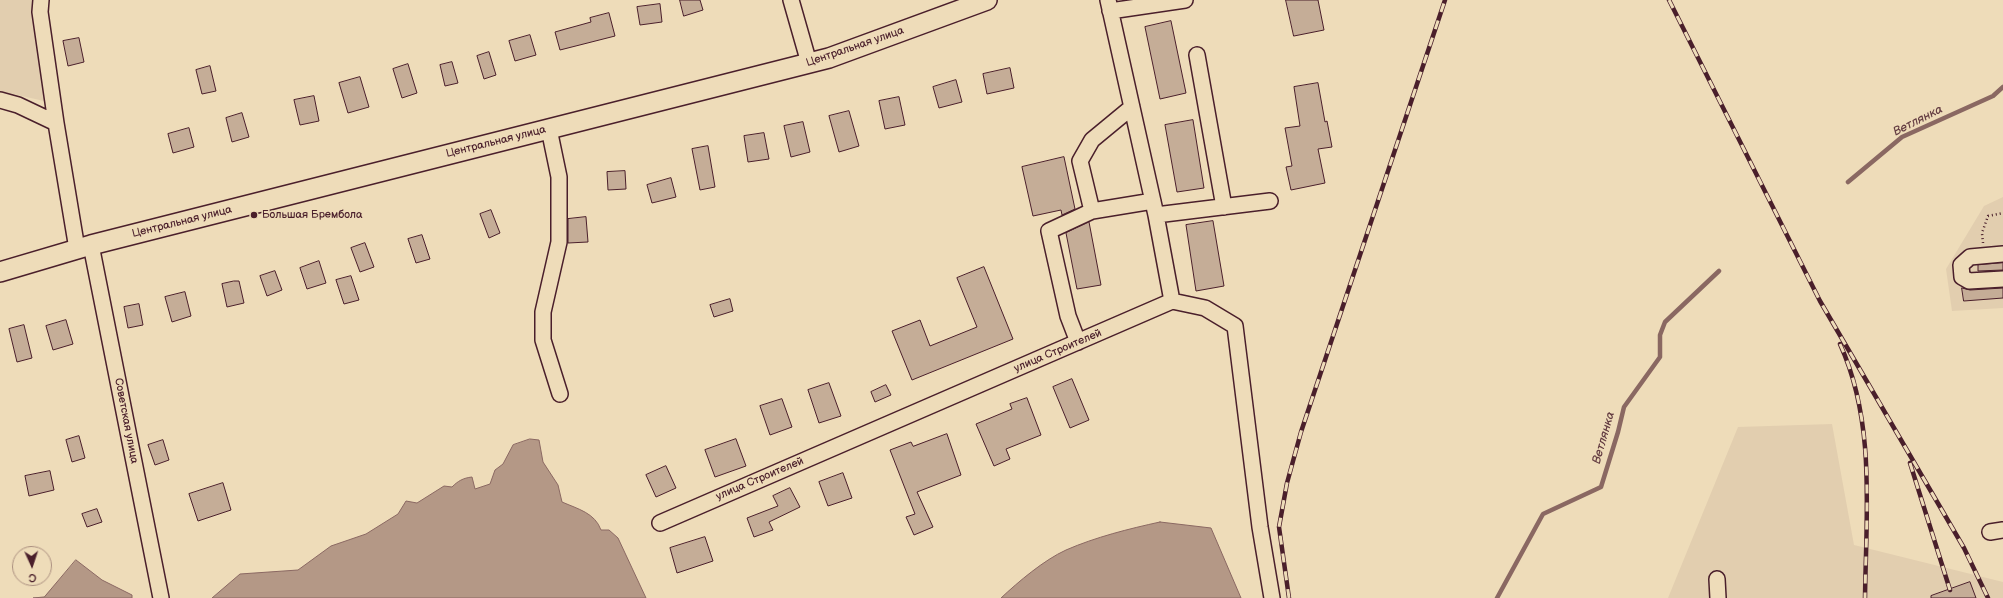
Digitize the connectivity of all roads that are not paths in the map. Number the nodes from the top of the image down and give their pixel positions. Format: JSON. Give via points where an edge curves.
{"nodes":[{"id":1,"x":41,"y":0,"type":"edge"},
{"id":2,"x":791,"y":0,"type":"edge"},
{"id":3,"x":987,"y":0,"type":"edge"},
{"id":4,"x":1185,"y":0,"type":"edge"},
{"id":5,"x":1109,"y":5,"type":"edge"},
{"id":6,"x":1197,"y":55,"type":"dead end"},
{"id":7,"x":809,"y":63,"type":"junction"},
{"id":8,"x":0,"y":100,"type":"edge"},
{"id":9,"x":1132,"y":107,"type":"junction"},
{"id":10,"x":56,"y":123,"type":"junction"},
{"id":11,"x":549,"y":129,"type":"junction"},
{"id":12,"x":1270,"y":201,"type":"dead end"},
{"id":13,"x":1224,"y":207,"type":"junction"},
{"id":14,"x":1154,"y":208,"type":"junction"},
{"id":15,"x":1092,"y":211,"type":"junction"},
{"id":16,"x":84,"y":247,"type":"junction"},
{"id":17,"x":2003,"y":254,"type":"edge"},
{"id":18,"x":0,"y":272,"type":"edge"},
{"id":19,"x":2003,"y":279,"type":"edge"},
{"id":20,"x":1172,"y":301,"type":"junction"},
{"id":21,"x":1078,"y":342,"type":"junction"},
{"id":22,"x":560,"y":394,"type":"dead end"},
{"id":23,"x":660,"y":523,"type":"dead end"},
{"id":24,"x":1717,"y":579,"type":"dead end"},
{"id":25,"x":161,"y":598,"type":"edge"},
{"id":26,"x":1272,"y":598,"type":"edge"},
{"id":27,"x":1718,"y":598,"type":"edge"}],
"edges":[{"from":1,"to":10,"type":"street","name":"Советская улица","via":[[40,12]]},
{"from":2,"to":7,"type":"street"},
{"from":3,"to":7,"type":"main road","name":"Центральная улица"},
{"from":4,"to":5,"type":"street"},
{"from":5,"to":9,"type":"street"},
{"from":6,"to":13,"type":"street"},
{"from":7,"to":11,"type":"main road","name":"Центральная улица"},
{"from":8,"to":10,"type":"street","via":[[18,105]]},
{"from":9,"to":14,"type":"street"},
{"from":9,"to":15,"type":"street","via":[[1092,140],[1080,161]]},
{"from":10,"to":16,"type":"street","name":"Советская улица"},
{"from":11,"to":16,"type":"main road","name":"Центральная улица"},
{"from":11,"to":22,"type":"street","via":[[559,177],[559,242],[543,312],[543,340]]},
{"from":12,"to":13,"type":"street"},
{"from":13,"to":14,"type":"street"},
{"from":14,"to":15,"type":"street"},
{"from":14,"to":20,"type":"street"},
{"from":15,"to":21,"type":"street","via":[[1049,231],[1068,316]]},
{"from":16,"to":18,"type":"main road","name":"Центральная улица"},
{"from":16,"to":25,"type":"street","name":"Советская улица"},
{"from":17,"to":19,"type":"street","via":[[1970,257],[1961,265],[1962,277],[1969,281]]},
{"from":20,"to":21,"type":"street","name":"улица Строителей"},
{"from":20,"to":26,"type":"street","via":[[1205,308],[1235,326],[1260,527]]},
{"from":21,"to":23,"type":"street","name":"улица Строителей"},
{"from":24,"to":27,"type":"street"}]}
